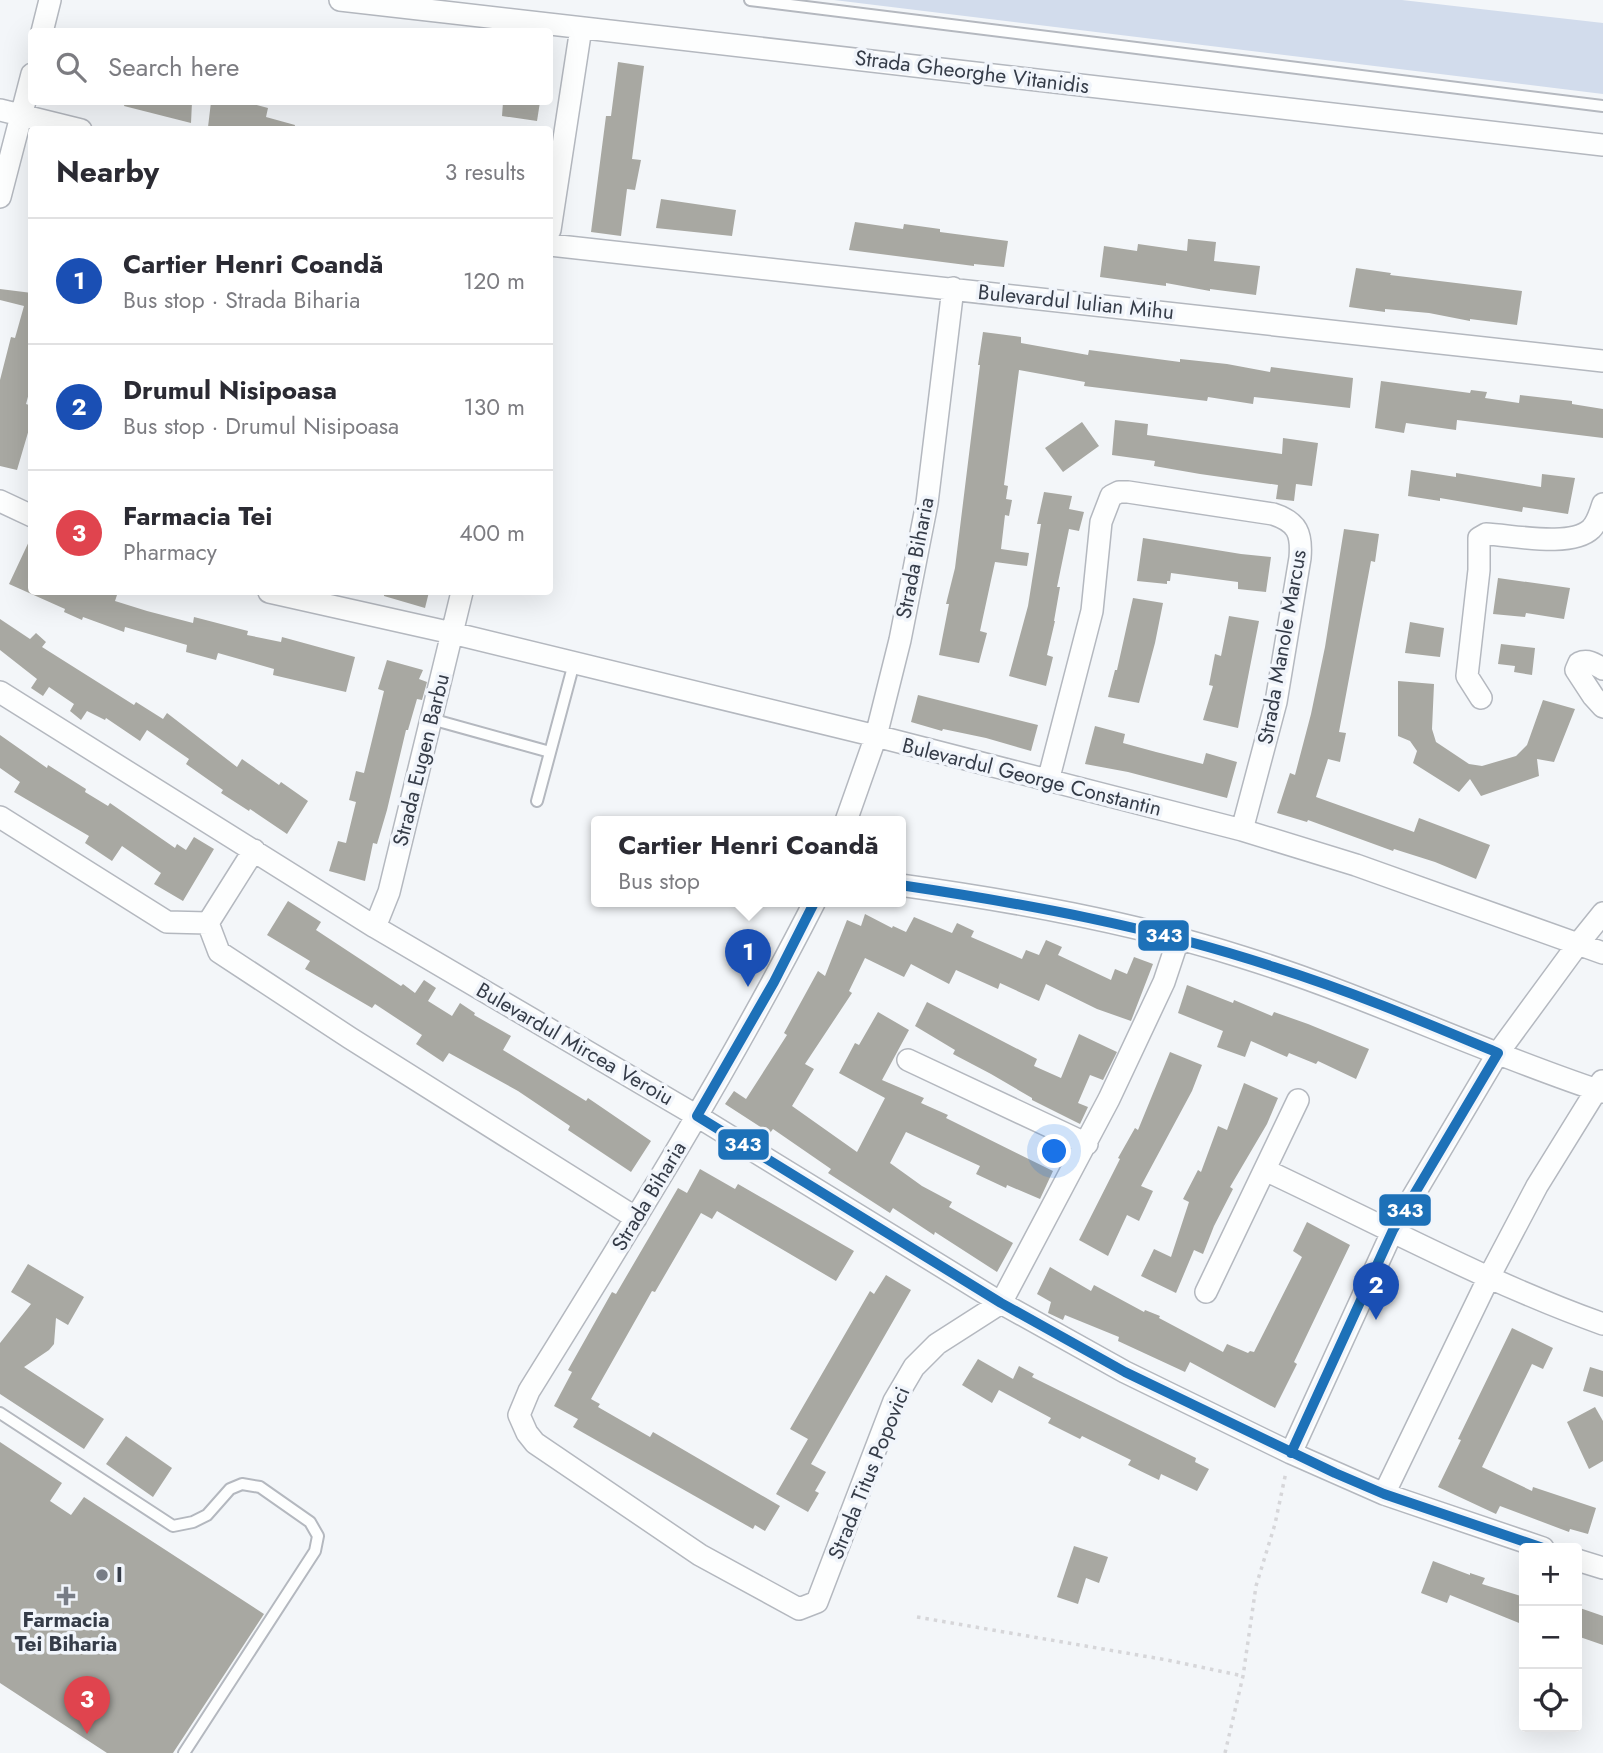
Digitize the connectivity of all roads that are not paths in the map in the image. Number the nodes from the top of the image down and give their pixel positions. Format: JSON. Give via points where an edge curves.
{"nodes":[{"id":1,"x":50,"y":0,"type":"edge"},
{"id":2,"x":340,"y":0,"type":"edge"},
{"id":3,"x":750,"y":0,"type":"edge"},
{"id":4,"x":43,"y":28,"type":"edge"},
{"id":5,"x":581,"y":28,"type":"junction"},
{"id":6,"x":28,"y":89,"type":"edge"},
{"id":7,"x":1603,"y":106,"type":"edge"},
{"id":8,"x":0,"y":110,"type":"edge"},
{"id":9,"x":21,"y":115,"type":"junction"},
{"id":10,"x":65,"y":126,"type":"edge"},
{"id":11,"x":1603,"y":145,"type":"edge"},
{"id":12,"x":0,"y":197,"type":"edge"},
{"id":13,"x":553,"y":210,"type":"edge"},
{"id":14,"x":553,"y":245,"type":"edge"},
{"id":15,"x":953,"y":288,"type":"junction"},
{"id":16,"x":1603,"y":361,"type":"edge"},
{"id":17,"x":0,"y":501,"type":"edge"},
{"id":18,"x":1603,"y":503,"type":"edge"},
{"id":19,"x":28,"y":514,"type":"edge"},
{"id":20,"x":286,"y":595,"type":"edge"},
{"id":21,"x":461,"y":595,"type":"edge"},
{"id":22,"x":452,"y":633,"type":"junction"},
{"id":23,"x":574,"y":663,"type":"junction"},
{"id":24,"x":1603,"y":668,"type":"edge"},
{"id":25,"x":0,"y":692,"type":"edge"},
{"id":26,"x":1481,"y":698,"type":"dead end"},
{"id":27,"x":1603,"y":707,"type":"edge"},
{"id":28,"x":431,"y":719,"type":"junction"},
{"id":29,"x":876,"y":736,"type":"junction"},
{"id":30,"x":550,"y":752,"type":"junction"},
{"id":31,"x":1048,"y":781,"type":"junction"},
{"id":32,"x":537,"y":801,"type":"dead end"},
{"id":33,"x":848,"y":816,"type":"edge"},
{"id":34,"x":0,"y":817,"type":"edge"},
{"id":35,"x":1242,"y":831,"type":"junction"},
{"id":36,"x":254,"y":850,"type":"junction"},
{"id":37,"x":906,"y":886,"type":"edge"},
{"id":38,"x":812,"y":907,"type":"edge"},
{"id":39,"x":1603,"y":913,"type":"edge"},
{"id":40,"x":208,"y":923,"type":"junction"},
{"id":41,"x":375,"y":927,"type":"junction"},
{"id":42,"x":1178,"y":940,"type":"junction"},
{"id":43,"x":1578,"y":944,"type":"junction"},
{"id":44,"x":1603,"y":953,"type":"edge"},
{"id":45,"x":1498,"y":1053,"type":"junction"},
{"id":46,"x":908,"y":1060,"type":"dead end"},
{"id":47,"x":1600,"y":1087,"type":"edge"},
{"id":48,"x":1298,"y":1100,"type":"dead end"},
{"id":49,"x":697,"y":1116,"type":"junction"},
{"id":50,"x":1087,"y":1144,"type":"junction"},
{"id":51,"x":1265,"y":1170,"type":"junction"},
{"id":52,"x":636,"y":1218,"type":"junction"},
{"id":53,"x":1393,"y":1230,"type":"junction"},
{"id":54,"x":1489,"y":1277,"type":"junction"},
{"id":55,"x":1206,"y":1292,"type":"dead end"},
{"id":56,"x":1001,"y":1303,"type":"junction"},
{"id":57,"x":1603,"y":1324,"type":"edge"},
{"id":58,"x":0,"y":1413,"type":"edge"},
{"id":59,"x":519,"y":1415,"type":"joint"},
{"id":60,"x":1291,"y":1454,"type":"junction"},
{"id":61,"x":1384,"y":1494,"type":"junction"},
{"id":62,"x":1528,"y":1543,"type":"edge"},
{"id":63,"x":1582,"y":1562,"type":"edge"},
{"id":64,"x":1603,"y":1568,"type":"edge"},
{"id":65,"x":184,"y":1753,"type":"edge"}],
"edges":[{"from":1,"to":4,"type":"street"},
{"from":2,"to":5,"type":"street","name":"Strada Gheorghe Vitanidis"},
{"from":3,"to":7,"type":"lane"},
{"from":5,"to":11,"type":"street","name":"Strada Gheorghe Vitanidis"},
{"from":5,"to":13,"type":"street"},
{"from":6,"to":9,"type":"street"},
{"from":8,"to":9,"type":"street"},
{"from":9,"to":10,"type":"street"},
{"from":9,"to":12,"type":"street"},
{"from":14,"to":15,"type":"street","name":"Bulevardul Iulian Mihu"},
{"from":15,"to":16,"type":"street","name":"Bulevardul Iulian Mihu"},
{"from":15,"to":29,"type":"street","name":"Strada Biharia","via":[[927,503]]},
{"from":17,"to":19,"type":"street"},
{"from":18,"to":26,"type":"street","via":[[1598,519],[1579,536],[1486,534],[1479,538],[1467,676]]},
{"from":20,"to":22,"type":"street"},
{"from":21,"to":22,"type":"street","name":"Strada Eugen Barbu"},
{"from":22,"to":23,"type":"street","name":"Bulevardul George Constantin"},
{"from":22,"to":28,"type":"street","name":"Strada Eugen Barbu"},
{"from":23,"to":29,"type":"street","name":"Bulevardul George Constantin"},
{"from":23,"to":30,"type":"lane"},
{"from":24,"to":27,"type":"street","via":[[1584,661],[1576,670]]},
{"from":25,"to":36,"type":"street","name":"Bulevardul Mircea Veroiu"},
{"from":28,"to":30,"type":"lane"},
{"from":28,"to":41,"type":"street","name":"Strada Eugen Barbu","via":[[389,892]]},
{"from":29,"to":31,"type":"street","name":"Bulevardul George Constantin"},
{"from":29,"to":33,"type":"street","name":"Strada Biharia"},
{"from":30,"to":32,"type":"lane"},
{"from":31,"to":35,"type":"street","name":"Bulevardul George Constantin"},
{"from":31,"to":35,"type":"street","name":"Strada Manole Marcus","via":[[1092,611],[1101,522],[1111,496],[1128,492],[1273,514],[1296,528],[1301,539],[1300,558],[1276,702]]},
{"from":34,"to":40,"type":"street","via":[[167,922]]},
{"from":35,"to":43,"type":"street","name":"Bulevardul George Constantin","via":[[1356,865]]},
{"from":36,"to":40,"type":"street"},
{"from":36,"to":41,"type":"street","name":"Bulevardul Mircea Veroiu"},
{"from":37,"to":42,"type":"street","via":[[1021,904]]},
{"from":38,"to":49,"type":"street","name":"Strada Biharia"},
{"from":39,"to":43,"type":"street"},
{"from":40,"to":52,"type":"street","via":[[219,952]]},
{"from":41,"to":49,"type":"street","name":"Bulevardul Mircea Veroiu"},
{"from":42,"to":45,"type":"street","via":[[1308,979]]},
{"from":42,"to":50,"type":"street","name":"Strada Titus Popovici","via":[[1164,982]]},
{"from":43,"to":44,"type":"street","name":"Bulevardul George Constantin"},
{"from":43,"to":45,"type":"street"},
{"from":45,"to":47,"type":"street"},
{"from":45,"to":53,"type":"street"},
{"from":46,"to":50,"type":"street"},
{"from":47,"to":54,"type":"street","via":[[1537,1186]]},
{"from":48,"to":51,"type":"street"},
{"from":49,"to":52,"type":"street","name":"Strada Biharia"},
{"from":49,"to":56,"type":"street","name":"Bulevardul Mircea Veroiu"},
{"from":50,"to":56,"type":"street","name":"Strada Titus Popovici"},
{"from":51,"to":53,"type":"street"},
{"from":51,"to":55,"type":"street"},
{"from":52,"to":59,"type":"street","name":"Strada Biharia"},
{"from":53,"to":54,"type":"street"},
{"from":53,"to":60,"type":"street"},
{"from":54,"to":57,"type":"street"},
{"from":54,"to":61,"type":"street"},
{"from":56,"to":59,"type":"street","name":"Strada Titus Popovici","via":[[937,1344],[914,1367],[894,1401],[817,1602],[799,1609],[700,1555],[535,1443]]},
{"from":56,"to":60,"type":"street","name":"Bulevardul Mircea Veroiu"},
{"from":58,"to":65,"type":"lane","via":[[173,1526],[207,1515],[230,1489],[242,1484],[260,1488],[290,1508],[310,1522],[318,1536],[315,1551]]},
{"from":60,"to":61,"type":"street","name":"Bulevardul Mircea Veroiu"},
{"from":61,"to":62,"type":"street","name":"Bulevardul Mircea Veroiu"},
{"from":63,"to":64,"type":"street"}]}
